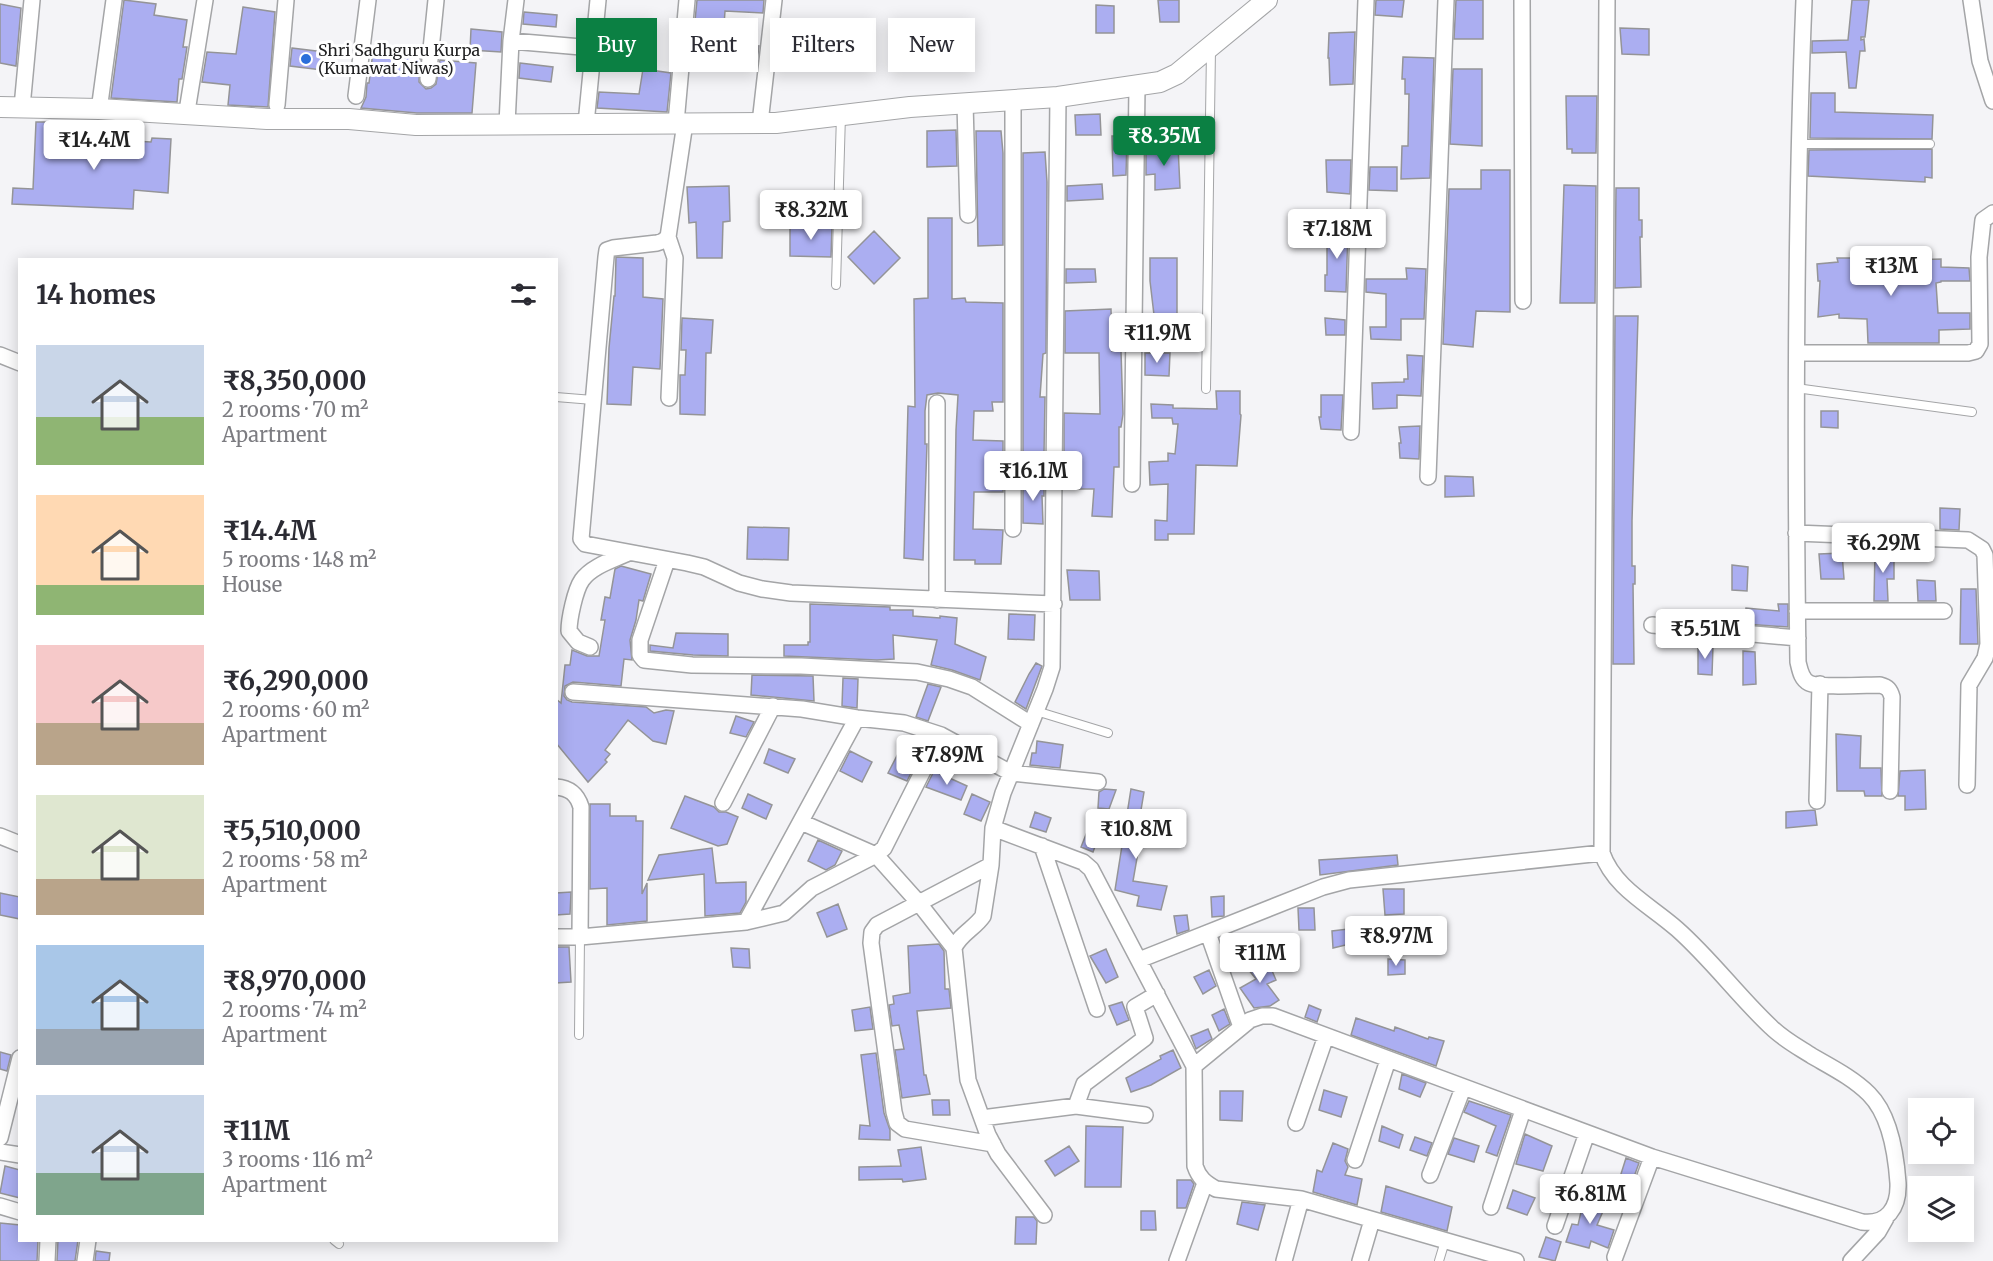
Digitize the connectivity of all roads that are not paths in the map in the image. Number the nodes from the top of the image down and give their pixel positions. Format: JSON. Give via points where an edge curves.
{"nodes":[{"id":1,"x":32,"y":0,"type":"edge"},
{"id":2,"x":114,"y":0,"type":"edge"},
{"id":3,"x":205,"y":0,"type":"edge"},
{"id":4,"x":286,"y":0,"type":"edge"},
{"id":5,"x":368,"y":0,"type":"edge"},
{"id":6,"x":436,"y":0,"type":"edge"},
{"id":7,"x":516,"y":0,"type":"edge"},
{"id":8,"x":598,"y":0,"type":"edge"},
{"id":9,"x":687,"y":0,"type":"edge"},
{"id":10,"x":774,"y":0,"type":"edge"},
{"id":11,"x":1365,"y":0,"type":"edge"},
{"id":12,"x":1446,"y":0,"type":"edge"},
{"id":13,"x":1522,"y":0,"type":"edge"},
{"id":14,"x":1607,"y":0,"type":"edge"},
{"id":15,"x":1804,"y":0,"type":"edge"},
{"id":16,"x":1971,"y":0,"type":"edge"},
{"id":17,"x":1257,"y":3,"type":"edge"},
{"id":18,"x":596,"y":18,"type":"edge"},
{"id":19,"x":512,"y":41,"type":"junction"},
{"id":20,"x":1211,"y":46,"type":"junction"},
{"id":21,"x":576,"y":47,"type":"edge"},
{"id":22,"x":591,"y":72,"type":"edge"},
{"id":23,"x":428,"y":80,"type":"dead end"},
{"id":24,"x":1137,"y":86,"type":"junction"},
{"id":25,"x":356,"y":96,"type":"dead end"},
{"id":26,"x":1058,"y":97,"type":"junction"},
{"id":27,"x":1013,"y":100,"type":"junction"},
{"id":28,"x":1993,"y":101,"type":"edge"},
{"id":29,"x":100,"y":103,"type":"dead end"},
{"id":30,"x":965,"y":103,"type":"junction"},
{"id":31,"x":188,"y":105,"type":"dead end"},
{"id":32,"x":278,"y":105,"type":"dead end"},
{"id":33,"x":0,"y":107,"type":"edge"},
{"id":34,"x":22,"y":107,"type":"junction"},
{"id":35,"x":841,"y":115,"type":"junction"},
{"id":36,"x":681,"y":123,"type":"junction"},
{"id":37,"x":760,"y":123,"type":"junction"},
{"id":38,"x":507,"y":124,"type":"junction"},
{"id":39,"x":586,"y":124,"type":"junction"},
{"id":40,"x":1798,"y":144,"type":"junction"},
{"id":41,"x":1930,"y":144,"type":"dead end"},
{"id":42,"x":1993,"y":213,"type":"edge"},
{"id":43,"x":968,"y":215,"type":"dead end"},
{"id":44,"x":668,"y":237,"type":"junction"},
{"id":45,"x":836,"y":285,"type":"dead end"},
{"id":46,"x":1523,"y":301,"type":"dead end"},
{"id":47,"x":1797,"y":353,"type":"junction"},
{"id":48,"x":0,"y":355,"type":"edge"},
{"id":49,"x":18,"y":362,"type":"edge"},
{"id":50,"x":1796,"y":388,"type":"junction"},
{"id":51,"x":1206,"y":389,"type":"dead end"},
{"id":52,"x":558,"y":397,"type":"edge"},
{"id":53,"x":669,"y":398,"type":"dead end"},
{"id":54,"x":593,"y":400,"type":"junction"},
{"id":55,"x":937,"y":403,"type":"dead end"},
{"id":56,"x":1972,"y":412,"type":"dead end"},
{"id":57,"x":1351,"y":432,"type":"dead end"},
{"id":58,"x":1428,"y":477,"type":"dead end"},
{"id":59,"x":1132,"y":484,"type":"dead end"},
{"id":60,"x":1013,"y":529,"type":"dead end"},
{"id":61,"x":1796,"y":533,"type":"junction"},
{"id":62,"x":628,"y":553,"type":"junction"},
{"id":63,"x":667,"y":560,"type":"junction"},
{"id":64,"x":937,"y":600,"type":"junction"},
{"id":65,"x":1054,"y":604,"type":"junction"},
{"id":66,"x":1797,"y":611,"type":"junction"},
{"id":67,"x":1944,"y":611,"type":"dead end"},
{"id":68,"x":1652,"y":625,"type":"dead end"},
{"id":69,"x":1798,"y":638,"type":"junction"},
{"id":70,"x":590,"y":647,"type":"dead end"},
{"id":71,"x":1820,"y":684,"type":"junction"},
{"id":72,"x":573,"y":692,"type":"dead end"},
{"id":73,"x":773,"y":706,"type":"junction"},
{"id":74,"x":1033,"y":717,"type":"junction"},
{"id":75,"x":857,"y":718,"type":"junction"},
{"id":76,"x":1108,"y":733,"type":"dead end"},
{"id":77,"x":941,"y":735,"type":"junction"},
{"id":78,"x":1011,"y":773,"type":"junction"},
{"id":79,"x":1098,"y":782,"type":"dead end"},
{"id":80,"x":1967,"y":785,"type":"dead end"},
{"id":81,"x":558,"y":787,"type":"edge"},
{"id":82,"x":1890,"y":791,"type":"dead end"},
{"id":83,"x":1817,"y":801,"type":"dead end"},
{"id":84,"x":723,"y":803,"type":"dead end"},
{"id":85,"x":801,"y":822,"type":"junction"},
{"id":86,"x":993,"y":828,"type":"junction"},
{"id":87,"x":0,"y":836,"type":"edge"},
{"id":88,"x":18,"y":843,"type":"edge"},
{"id":89,"x":1042,"y":846,"type":"junction"},
{"id":90,"x":1602,"y":852,"type":"junction"},
{"id":91,"x":876,"y":855,"type":"junction"},
{"id":92,"x":991,"y":865,"type":"junction"},
{"id":93,"x":918,"y":902,"type":"junction"},
{"id":94,"x":746,"y":922,"type":"junction"},
{"id":95,"x":1208,"y":933,"type":"junction"},
{"id":96,"x":558,"y":937,"type":"edge"},
{"id":97,"x":580,"y":937,"type":"junction"},
{"id":98,"x":954,"y":948,"type":"junction"},
{"id":99,"x":1139,"y":960,"type":"junction"},
{"id":100,"x":1157,"y":994,"type":"junction"},
{"id":101,"x":1097,"y":1009,"type":"dead end"},
{"id":102,"x":1241,"y":1027,"type":"junction"},
{"id":103,"x":579,"y":1035,"type":"dead end"},
{"id":104,"x":1326,"y":1036,"type":"junction"},
{"id":105,"x":1388,"y":1060,"type":"junction"},
{"id":106,"x":1194,"y":1066,"type":"junction"},
{"id":107,"x":18,"y":1074,"type":"edge"},
{"id":108,"x":1463,"y":1088,"type":"junction"},
{"id":109,"x":15,"y":1099,"type":"edge"},
{"id":110,"x":1076,"y":1106,"type":"junction"},
{"id":111,"x":1524,"y":1110,"type":"junction"},
{"id":112,"x":1145,"y":1115,"type":"dead end"},
{"id":113,"x":982,"y":1118,"type":"junction"},
{"id":114,"x":1296,"y":1123,"type":"dead end"},
{"id":115,"x":1587,"y":1133,"type":"junction"},
{"id":116,"x":0,"y":1138,"type":"edge"},
{"id":117,"x":993,"y":1144,"type":"junction"},
{"id":118,"x":0,"y":1152,"type":"edge"},
{"id":119,"x":18,"y":1155,"type":"edge"},
{"id":120,"x":1652,"y":1157,"type":"junction"},
{"id":121,"x":1355,"y":1160,"type":"dead end"},
{"id":122,"x":1430,"y":1175,"type":"dead end"},
{"id":123,"x":1205,"y":1183,"type":"junction"},
{"id":124,"x":1301,"y":1199,"type":"junction"},
{"id":125,"x":0,"y":1206,"type":"edge"},
{"id":126,"x":1491,"y":1207,"type":"dead end"},
{"id":127,"x":18,"y":1211,"type":"edge"},
{"id":128,"x":1044,"y":1215,"type":"dead end"},
{"id":129,"x":1886,"y":1218,"type":"junction"},
{"id":130,"x":1372,"y":1220,"type":"junction"},
{"id":131,"x":1555,"y":1226,"type":"dead end"},
{"id":132,"x":1445,"y":1240,"type":"junction"},
{"id":133,"x":48,"y":1242,"type":"edge"},
{"id":134,"x":87,"y":1242,"type":"edge"},
{"id":135,"x":1615,"y":1257,"type":"dead end"},
{"id":136,"x":46,"y":1261,"type":"edge"},
{"id":137,"x":85,"y":1261,"type":"edge"},
{"id":138,"x":1177,"y":1261,"type":"edge"},
{"id":139,"x":1284,"y":1261,"type":"edge"},
{"id":140,"x":1360,"y":1261,"type":"edge"},
{"id":141,"x":1439,"y":1261,"type":"edge"},
{"id":142,"x":1516,"y":1261,"type":"edge"},
{"id":143,"x":1851,"y":1261,"type":"edge"}],
"edges":[{"from":1,"to":34,"type":"street"},
{"from":2,"to":29,"type":"street"},
{"from":3,"to":31,"type":"street"},
{"from":4,"to":32,"type":"street"},
{"from":5,"to":25,"type":"street"},
{"from":6,"to":23,"type":"street"},
{"from":7,"to":19,"type":"street"},
{"from":8,"to":18,"type":"street"},
{"from":9,"to":36,"type":"street"},
{"from":10,"to":37,"type":"street"},
{"from":11,"to":57,"type":"street"},
{"from":12,"to":58,"type":"street"},
{"from":13,"to":46,"type":"street"},
{"from":14,"to":90,"type":"street"},
{"from":15,"to":40,"type":"street"},
{"from":16,"to":28,"type":"street","via":[[1980,61]]},
{"from":17,"to":20,"type":"street"},
{"from":19,"to":21,"type":"street"},
{"from":19,"to":38,"type":"street"},
{"from":20,"to":24,"type":"street","via":[[1177,74]]},
{"from":20,"to":51,"type":"lane"},
{"from":22,"to":39,"type":"street"},
{"from":24,"to":26,"type":"street"},
{"from":24,"to":59,"type":"street"},
{"from":26,"to":27,"type":"street"},
{"from":26,"to":65,"type":"street"},
{"from":27,"to":30,"type":"street"},
{"from":27,"to":60,"type":"street"},
{"from":30,"to":35,"type":"street"},
{"from":30,"to":43,"type":"street"},
{"from":33,"to":34,"type":"street"},
{"from":34,"to":38,"type":"street","via":[[416,125]]},
{"from":35,"to":37,"type":"street"},
{"from":35,"to":45,"type":"lane"},
{"from":36,"to":37,"type":"street"},
{"from":36,"to":39,"type":"street"},
{"from":36,"to":44,"type":"street"},
{"from":38,"to":39,"type":"street"},
{"from":40,"to":41,"type":"lane"},
{"from":40,"to":47,"type":"street"},
{"from":42,"to":47,"type":"street","via":[[1983,220],[1979,257],[1980,344],[1976,351]]},
{"from":44,"to":53,"type":"street","via":[[675,258]]},
{"from":44,"to":54,"type":"street","via":[[663,242],[608,250]]},
{"from":47,"to":50,"type":"street"},
{"from":48,"to":49,"type":"street"},
{"from":50,"to":56,"type":"lane"},
{"from":50,"to":61,"type":"street"},
{"from":52,"to":54,"type":"lane"},
{"from":54,"to":62,"type":"street","via":[[581,539],[593,547]]},
{"from":55,"to":64,"type":"street"},
{"from":61,"to":66,"type":"street"},
{"from":61,"to":80,"type":"street","via":[[1968,540],[1982,549],[1988,644],[1985,658],[1969,685]]},
{"from":62,"to":63,"type":"street"},
{"from":62,"to":70,"type":"street","via":[[598,567],[582,580],[569,618],[569,631],[578,642]]},
{"from":63,"to":64,"type":"street","via":[[704,567],[762,589]]},
{"from":63,"to":74,"type":"street","via":[[640,640],[640,656],[644,660],[917,672],[972,687]]},
{"from":64,"to":65,"type":"street"},
{"from":65,"to":74,"type":"street","via":[[1052,668]]},
{"from":66,"to":67,"type":"street"},
{"from":66,"to":69,"type":"street"},
{"from":68,"to":69,"type":"street"},
{"from":69,"to":71,"type":"street","via":[[1801,674],[1808,682]]},
{"from":71,"to":82,"type":"street","via":[[1880,685],[1890,691]]},
{"from":71,"to":83,"type":"street"},
{"from":72,"to":73,"type":"street"},
{"from":73,"to":75,"type":"street"},
{"from":73,"to":84,"type":"street"},
{"from":74,"to":76,"type":"lane"},
{"from":74,"to":78,"type":"street"},
{"from":75,"to":77,"type":"street","via":[[904,723]]},
{"from":75,"to":85,"type":"street"},
{"from":77,"to":78,"type":"street"},
{"from":77,"to":91,"type":"street","via":[[884,848]]},
{"from":78,"to":79,"type":"street"},
{"from":78,"to":86,"type":"street"},
{"from":81,"to":97,"type":"street","via":[[573,792],[581,807]]},
{"from":85,"to":91,"type":"street"},
{"from":85,"to":94,"type":"street"},
{"from":86,"to":89,"type":"street"},
{"from":86,"to":92,"type":"street"},
{"from":87,"to":88,"type":"street"},
{"from":89,"to":99,"type":"street","via":[[1091,869]]},
{"from":89,"to":101,"type":"street"},
{"from":90,"to":95,"type":"street","via":[[1349,880]]},
{"from":90,"to":129,"type":"street","via":[[1624,887],[1699,949],[1772,1028],[1870,1095],[1894,1147],[1898,1186],[1893,1209]]},
{"from":91,"to":93,"type":"street"},
{"from":91,"to":94,"type":"street","via":[[812,888],[784,914]]},
{"from":92,"to":93,"type":"street"},
{"from":92,"to":98,"type":"street","via":[[983,916]]},
{"from":93,"to":98,"type":"street"},
{"from":93,"to":117,"type":"street","via":[[876,925],[872,932],[897,1123],[905,1129]]},
{"from":94,"to":97,"type":"street"},
{"from":95,"to":99,"type":"street"},
{"from":95,"to":102,"type":"street"},
{"from":96,"to":97,"type":"street"},
{"from":97,"to":103,"type":"lane"},
{"from":98,"to":113,"type":"street","via":[[968,1080]]},
{"from":99,"to":100,"type":"street"},
{"from":100,"to":106,"type":"street"},
{"from":100,"to":110,"type":"street","via":[[1135,1006],[1145,1038],[1084,1084]]},
{"from":102,"to":104,"type":"street","via":[[1250,1020],[1273,1016]]},
{"from":102,"to":106,"type":"street"},
{"from":104,"to":105,"type":"street"},
{"from":104,"to":114,"type":"street"},
{"from":105,"to":108,"type":"street"},
{"from":105,"to":121,"type":"street"},
{"from":106,"to":123,"type":"street","via":[[1195,1166]]},
{"from":107,"to":109,"type":"street"},
{"from":108,"to":111,"type":"street"},
{"from":108,"to":122,"type":"street"},
{"from":109,"to":116,"type":"street"},
{"from":110,"to":112,"type":"street"},
{"from":110,"to":113,"type":"street"},
{"from":111,"to":115,"type":"street"},
{"from":111,"to":126,"type":"street"},
{"from":113,"to":117,"type":"street"},
{"from":115,"to":120,"type":"street"},
{"from":115,"to":131,"type":"street"},
{"from":117,"to":128,"type":"street"},
{"from":118,"to":119,"type":"street"},
{"from":120,"to":129,"type":"street","via":[[1862,1222]]},
{"from":120,"to":135,"type":"street"},
{"from":123,"to":124,"type":"street","via":[[1216,1189]]},
{"from":123,"to":138,"type":"street"},
{"from":124,"to":130,"type":"street"},
{"from":124,"to":139,"type":"street"},
{"from":125,"to":127,"type":"street"},
{"from":129,"to":143,"type":"street"},
{"from":130,"to":132,"type":"street"},
{"from":130,"to":140,"type":"street"},
{"from":132,"to":141,"type":"lane"},
{"from":132,"to":142,"type":"street"},
{"from":133,"to":136,"type":"street"},
{"from":134,"to":137,"type":"street"}]}
